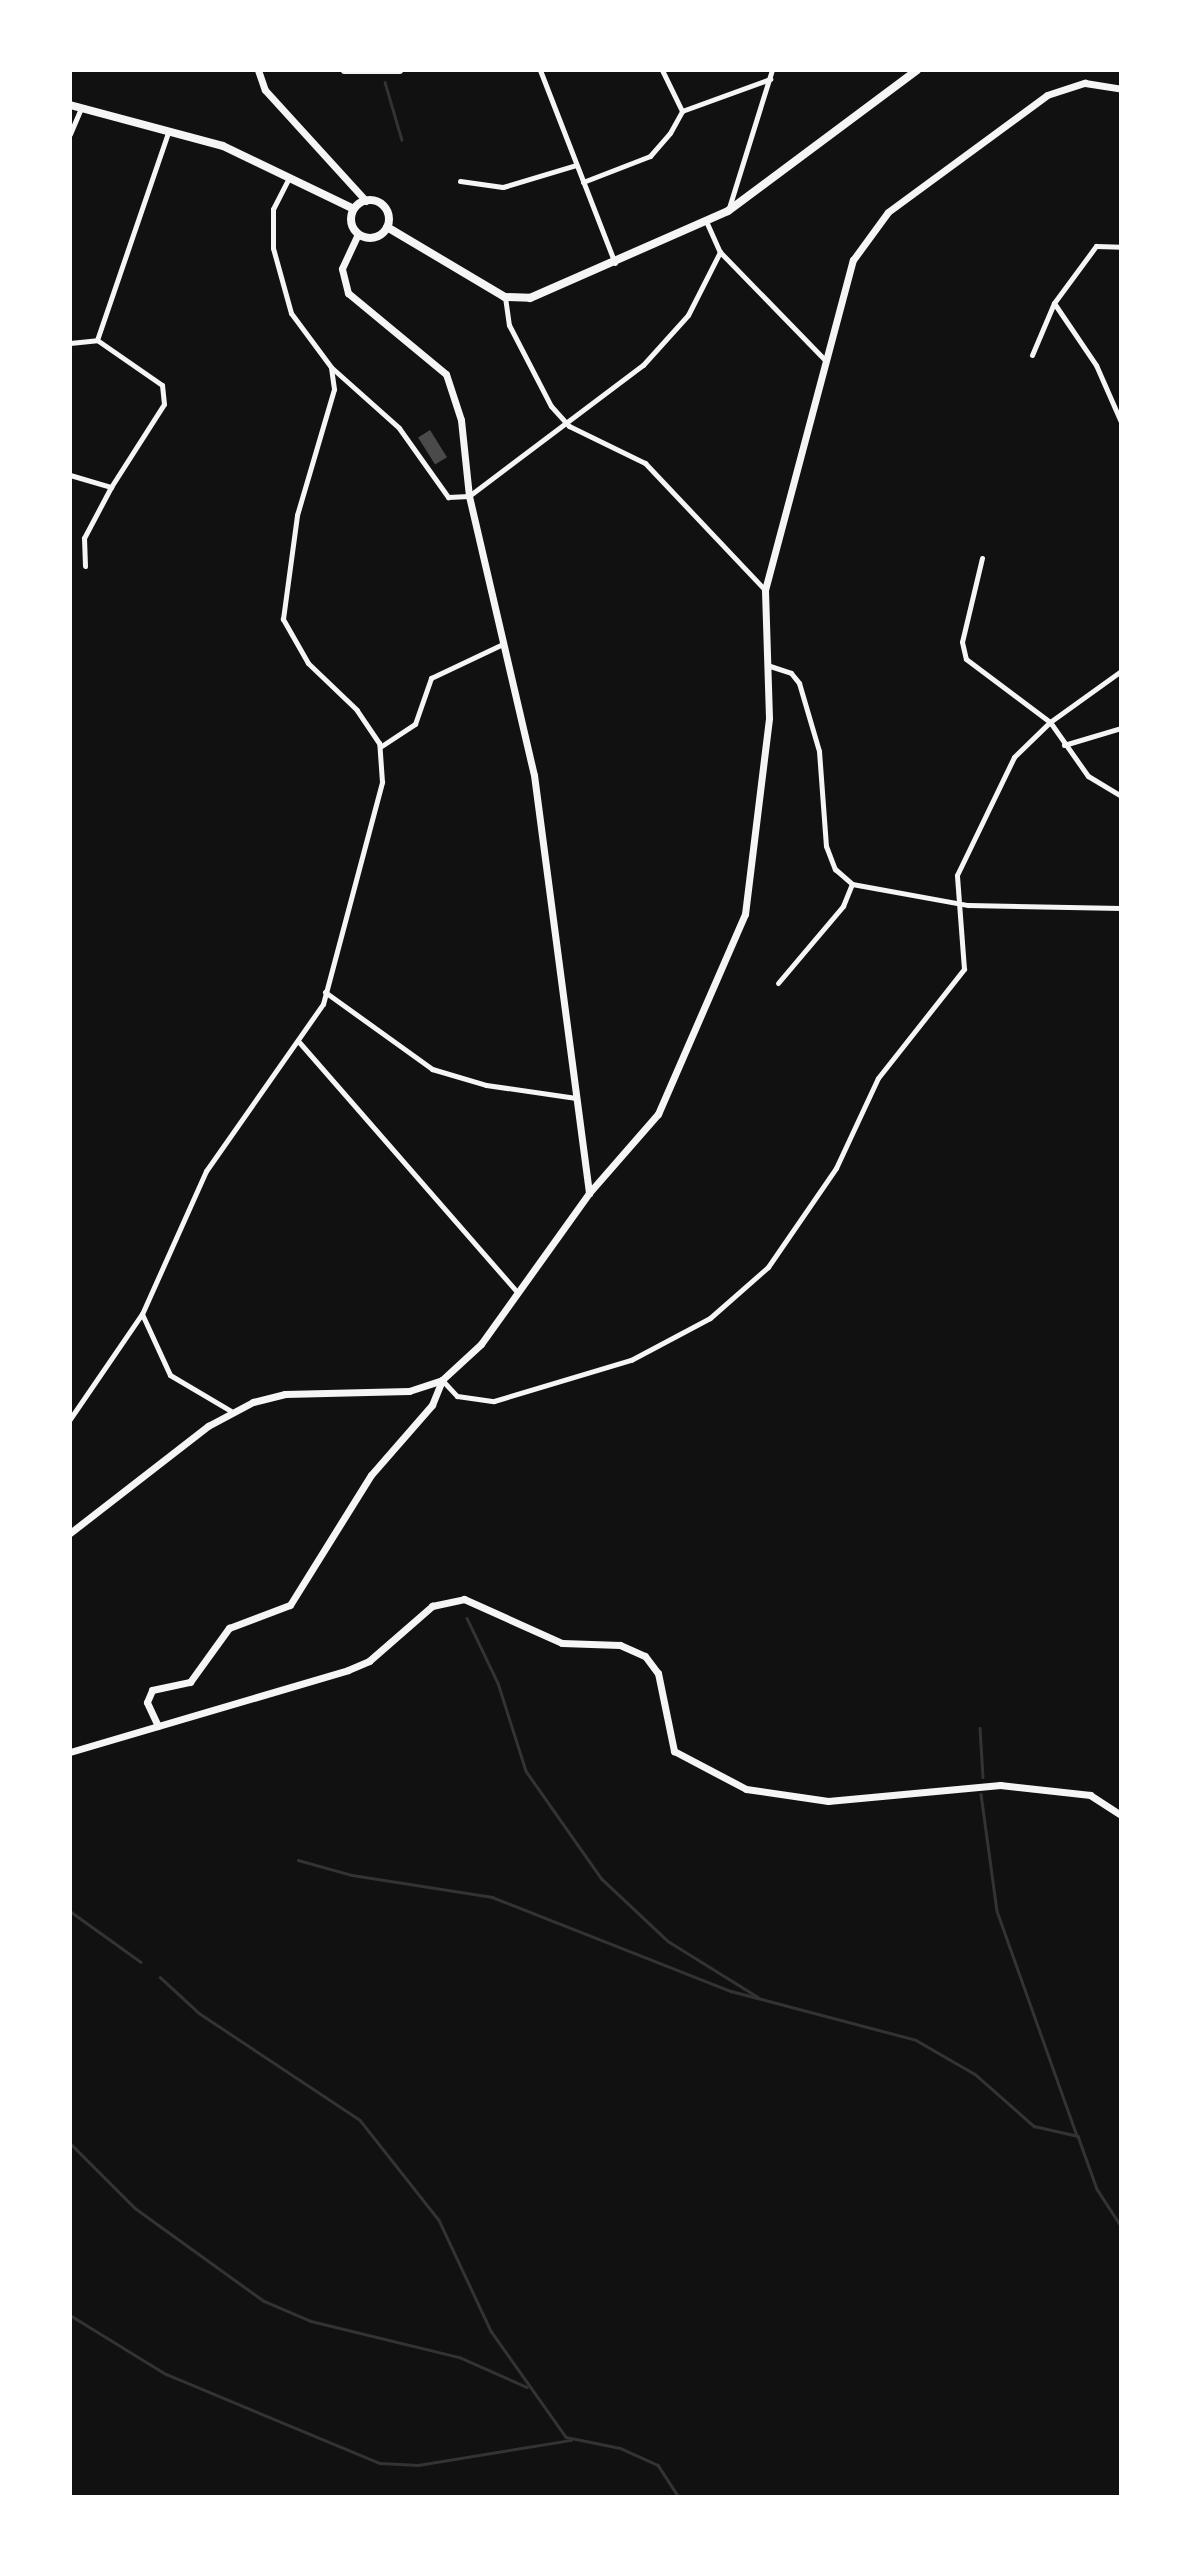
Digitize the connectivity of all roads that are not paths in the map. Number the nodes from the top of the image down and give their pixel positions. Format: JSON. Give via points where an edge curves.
{"nodes":[{"id":1,"x":258,"y":70,"type":"edge"},
{"id":2,"x":344,"y":70,"type":"edge"},
{"id":3,"x":400,"y":70,"type":"edge"},
{"id":4,"x":540,"y":70,"type":"edge"},
{"id":5,"x":662,"y":70,"type":"edge"},
{"id":6,"x":772,"y":70,"type":"edge"},
{"id":7,"x":917,"y":70,"type":"edge"},
{"id":8,"x":770,"y":79,"type":"junction"},
{"id":9,"x":1121,"y":89,"type":"edge"},
{"id":10,"x":70,"y":105,"type":"edge"},
{"id":11,"x":81,"y":108,"type":"junction"},
{"id":12,"x":682,"y":111,"type":"junction"},
{"id":13,"x":169,"y":130,"type":"junction"},
{"id":14,"x":70,"y":134,"type":"edge"},
{"id":15,"x":576,"y":165,"type":"junction"},
{"id":16,"x":291,"y":175,"type":"junction"},
{"id":17,"x":460,"y":181,"type":"dead end"},
{"id":18,"x":583,"y":182,"type":"junction"},
{"id":19,"x":366,"y":201,"type":"junction"},
{"id":20,"x":354,"y":209,"type":"junction"},
{"id":21,"x":728,"y":211,"type":"junction"},
{"id":22,"x":706,"y":221,"type":"junction"},
{"id":23,"x":387,"y":227,"type":"junction"},
{"id":24,"x":358,"y":234,"type":"junction"},
{"id":25,"x":1121,"y":247,"type":"edge"},
{"id":26,"x":720,"y":251,"type":"junction"},
{"id":27,"x":615,"y":263,"type":"junction"},
{"id":28,"x":505,"y":297,"type":"junction"},
{"id":29,"x":1055,"y":303,"type":"junction"},
{"id":30,"x":97,"y":340,"type":"junction"},
{"id":31,"x":70,"y":343,"type":"edge"},
{"id":32,"x":1032,"y":355,"type":"dead end"},
{"id":33,"x":825,"y":360,"type":"junction"},
{"id":34,"x":331,"y":367,"type":"junction"},
{"id":35,"x":1121,"y":422,"type":"edge"},
{"id":36,"x":569,"y":426,"type":"junction"},
{"id":37,"x":70,"y":475,"type":"edge"},
{"id":38,"x":111,"y":487,"type":"junction"},
{"id":39,"x":469,"y":496,"type":"junction"},
{"id":40,"x":982,"y":558,"type":"dead end"},
{"id":41,"x":85,"y":566,"type":"dead end"},
{"id":42,"x":765,"y":590,"type":"junction"},
{"id":43,"x":503,"y":644,"type":"junction"},
{"id":44,"x":770,"y":666,"type":"junction"},
{"id":45,"x":1121,"y":671,"type":"edge"},
{"id":46,"x":1050,"y":722,"type":"junction"},
{"id":47,"x":1121,"y":728,"type":"edge"},
{"id":48,"x":1065,"y":745,"type":"junction"},
{"id":49,"x":380,"y":747,"type":"junction"},
{"id":50,"x":1121,"y":796,"type":"edge"},
{"id":51,"x":852,"y":884,"type":"junction"},
{"id":52,"x":955,"y":903,"type":"junction"},
{"id":53,"x":1121,"y":908,"type":"edge"},
{"id":54,"x":778,"y":983,"type":"dead end"},
{"id":55,"x":325,"y":992,"type":"junction"},
{"id":56,"x":299,"y":1042,"type":"junction"},
{"id":57,"x":576,"y":1098,"type":"junction"},
{"id":58,"x":589,"y":1193,"type":"junction"},
{"id":59,"x":518,"y":1293,"type":"junction"},
{"id":60,"x":142,"y":1314,"type":"junction"},
{"id":61,"x":442,"y":1380,"type":"junction"},
{"id":62,"x":231,"y":1411,"type":"junction"},
{"id":63,"x":70,"y":1419,"type":"edge"},
{"id":64,"x":70,"y":1533,"type":"edge"},
{"id":65,"x":158,"y":1726,"type":"junction"},
{"id":66,"x":70,"y":1752,"type":"edge"},
{"id":67,"x":1121,"y":1815,"type":"edge"}],
"edges":[{"from":1,"to":19,"type":"street","via":[[265,90]]},
{"from":2,"to":3,"type":"street"},
{"from":4,"to":15,"type":"street"},
{"from":5,"to":12,"type":"street"},
{"from":6,"to":8,"type":"street"},
{"from":7,"to":21,"type":"main road"},
{"from":8,"to":12,"type":"street"},
{"from":8,"to":21,"type":"street"},
{"from":9,"to":33,"type":"street","via":[[1085,83],[1055,90],[888,212],[853,260]]},
{"from":10,"to":11,"type":"main road"},
{"from":11,"to":13,"type":"main road"},
{"from":11,"to":14,"type":"street"},
{"from":12,"to":18,"type":"street","via":[[650,156]]},
{"from":13,"to":16,"type":"main road"},
{"from":13,"to":30,"type":"street"},
{"from":15,"to":17,"type":"street","via":[[503,187]]},
{"from":15,"to":18,"type":"street"},
{"from":16,"to":20,"type":"main road"},
{"from":16,"to":34,"type":"street","via":[[273,209],[273,248],[291,313]]},
{"from":18,"to":27,"type":"street"},
{"from":19,"to":20,"type":"main road"},
{"from":19,"to":23,"type":"main road","via":[[386,210]]},
{"from":20,"to":24,"type":"main road"},
{"from":21,"to":22,"type":"main road"},
{"from":22,"to":26,"type":"street"},
{"from":22,"to":27,"type":"main road"},
{"from":23,"to":24,"type":"main road","via":[[372,238]]},
{"from":23,"to":28,"type":"main road"},
{"from":24,"to":39,"type":"street","via":[[344,260],[344,285],[353,300],[446,374],[461,420]]},
{"from":25,"to":29,"type":"street","via":[[1096,246]]},
{"from":26,"to":33,"type":"street"},
{"from":26,"to":36,"type":"street","via":[[705,291],[667,342]]},
{"from":27,"to":28,"type":"main road","via":[[530,298]]},
{"from":28,"to":36,"type":"street","via":[[509,325],[551,406]]},
{"from":29,"to":32,"type":"street"},
{"from":29,"to":35,"type":"street","via":[[1096,365]]},
{"from":30,"to":31,"type":"street"},
{"from":30,"to":38,"type":"street","via":[[166,393]]},
{"from":33,"to":42,"type":"street"},
{"from":34,"to":39,"type":"street","via":[[399,428],[448,497]]},
{"from":34,"to":49,"type":"street","via":[[332,401],[297,516],[283,619],[308,663],[357,710]]},
{"from":36,"to":39,"type":"street"},
{"from":36,"to":42,"type":"street","via":[[645,463]]},
{"from":37,"to":38,"type":"street"},
{"from":38,"to":41,"type":"street","via":[[84,538]]},
{"from":39,"to":43,"type":"street"},
{"from":40,"to":46,"type":"street","via":[[962,642],[966,659]]},
{"from":42,"to":44,"type":"street"},
{"from":43,"to":49,"type":"street","via":[[431,678],[415,724]]},
{"from":43,"to":57,"type":"street","via":[[534,775]]},
{"from":44,"to":51,"type":"street","via":[[792,673],[799,683],[819,751],[826,846],[835,869]]},
{"from":44,"to":58,"type":"street","via":[[769,718],[741,924],[667,1101]]},
{"from":45,"to":46,"type":"street"},
{"from":46,"to":48,"type":"street"},
{"from":46,"to":52,"type":"street","via":[[1014,757],[976,825],[957,875]]},
{"from":47,"to":48,"type":"street"},
{"from":48,"to":50,"type":"street","via":[[1088,776]]},
{"from":49,"to":55,"type":"street","via":[[382,782]]},
{"from":51,"to":52,"type":"street"},
{"from":51,"to":54,"type":"street","via":[[843,906]]},
{"from":52,"to":53,"type":"street"},
{"from":52,"to":61,"type":"street","via":[[964,969],[878,1078],[836,1168],[748,1286],[710,1318],[631,1360],[494,1401],[457,1396]]},
{"from":55,"to":56,"type":"street"},
{"from":55,"to":57,"type":"street","via":[[432,1069],[486,1085]]},
{"from":56,"to":59,"type":"street"},
{"from":56,"to":60,"type":"street","via":[[206,1171]]},
{"from":57,"to":58,"type":"street"},
{"from":58,"to":59,"type":"street"},
{"from":59,"to":61,"type":"street","via":[[481,1344]]},
{"from":60,"to":62,"type":"street","via":[[170,1375]]},
{"from":60,"to":63,"type":"street"},
{"from":61,"to":62,"type":"street","via":[[400,1392],[285,1394]]},
{"from":61,"to":65,"type":"street","via":[[432,1405],[371,1475],[290,1605],[229,1628],[190,1682],[152,1690],[147,1702]]},
{"from":62,"to":64,"type":"street"},
{"from":65,"to":66,"type":"street"},
{"from":65,"to":67,"type":"street","via":[[348,1670],[369,1661],[432,1606],[464,1598],[562,1643],[620,1645],[645,1656],[658,1673],[674,1751],[746,1789],[828,1801],[999,1785],[1090,1795]]}]}
